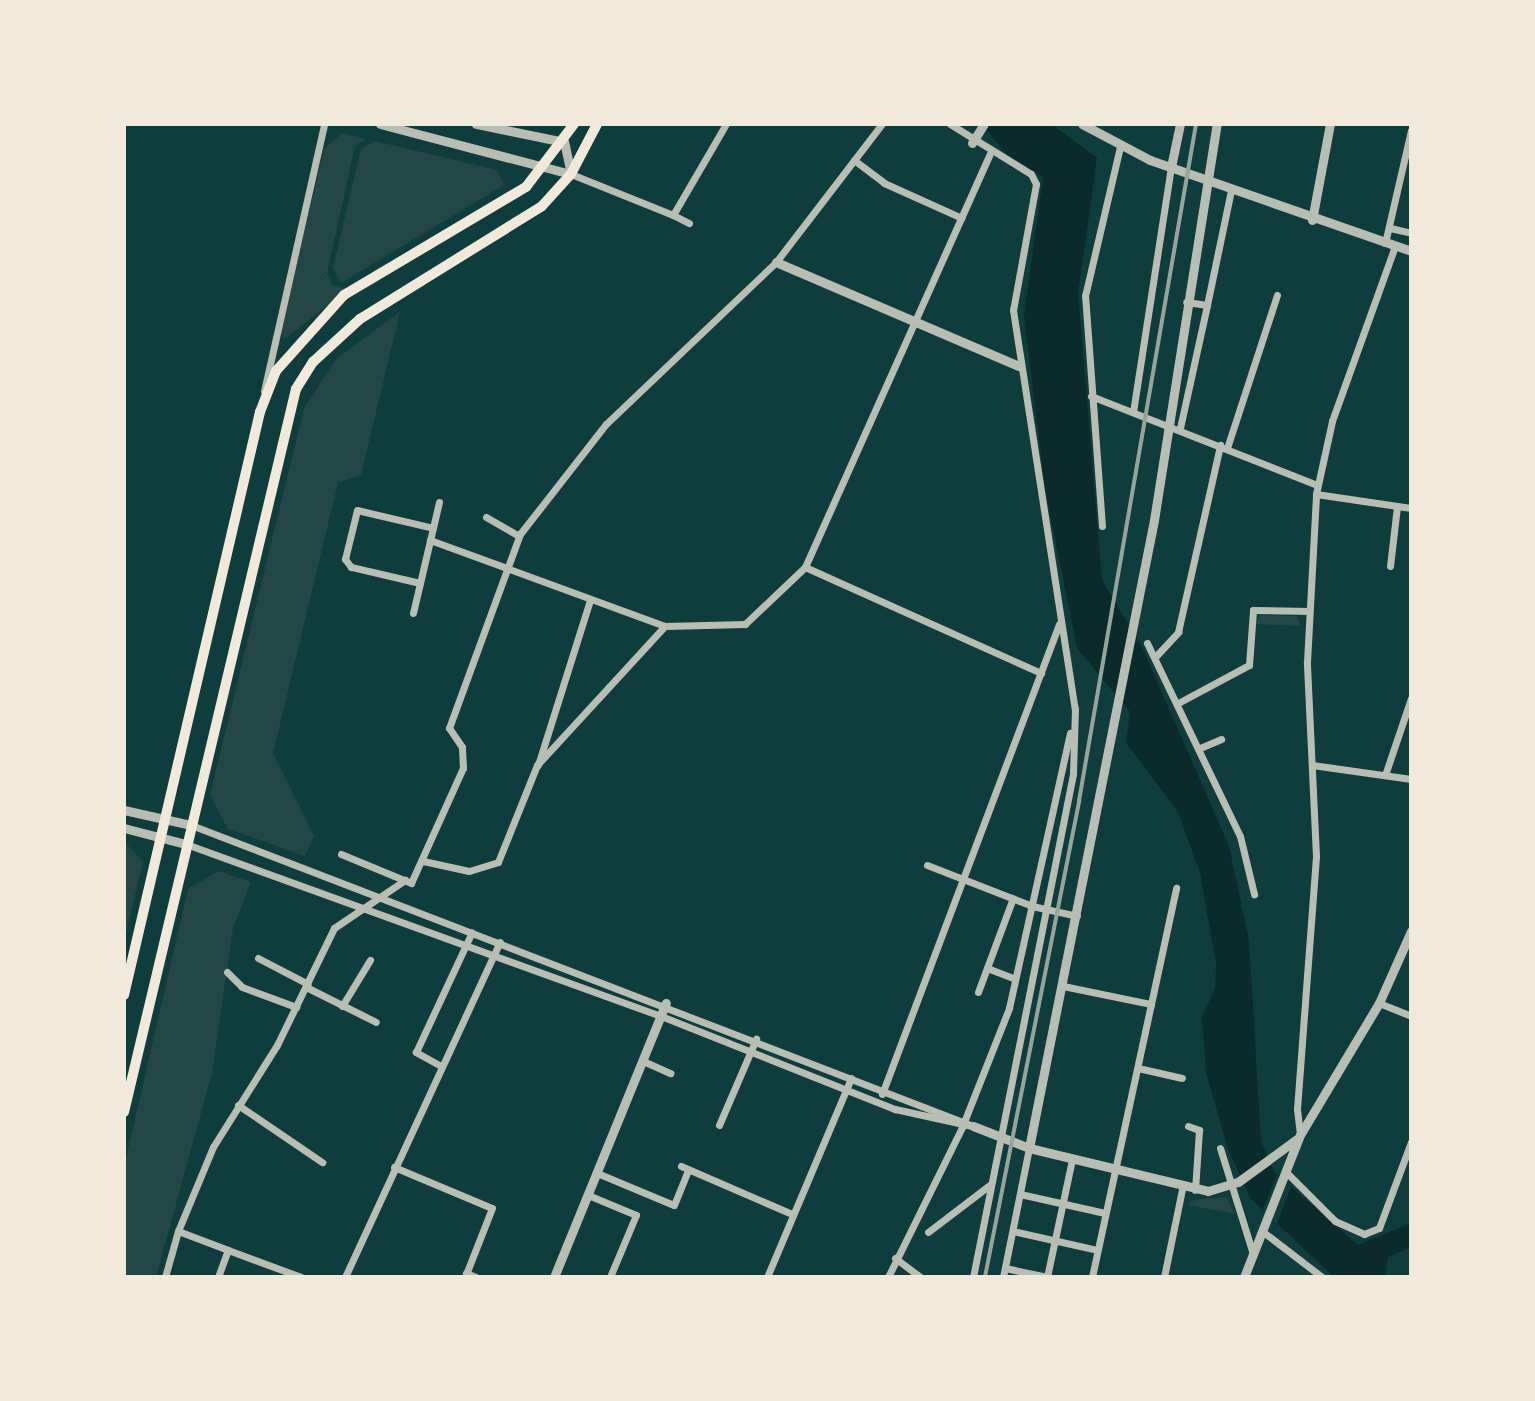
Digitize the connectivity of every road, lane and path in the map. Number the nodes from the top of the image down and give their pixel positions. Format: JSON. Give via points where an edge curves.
{"nodes":[{"id":1,"x":324,"y":124,"type":"edge"},
{"id":2,"x":380,"y":124,"type":"edge"},
{"id":3,"x":476,"y":124,"type":"edge"},
{"id":4,"x":574,"y":124,"type":"edge"},
{"id":5,"x":597,"y":124,"type":"edge"},
{"id":6,"x":726,"y":124,"type":"edge"},
{"id":7,"x":883,"y":124,"type":"edge"},
{"id":8,"x":950,"y":124,"type":"edge"},
{"id":9,"x":1082,"y":124,"type":"edge"},
{"id":10,"x":1180,"y":124,"type":"edge"},
{"id":11,"x":1217,"y":124,"type":"edge"},
{"id":12,"x":1330,"y":124,"type":"edge"},
{"id":13,"x":984,"y":125,"type":"edge"},
{"id":14,"x":1411,"y":130,"type":"edge"},
{"id":15,"x":564,"y":142,"type":"junction"},
{"id":16,"x":972,"y":143,"type":"junction"},
{"id":17,"x":1119,"y":147,"type":"junction"},
{"id":18,"x":990,"y":154,"type":"junction"},
{"id":19,"x":855,"y":160,"type":"junction"},
{"id":20,"x":545,"y":167,"type":"junction"},
{"id":21,"x":1171,"y":167,"type":"junction"},
{"id":22,"x":571,"y":173,"type":"junction"},
{"id":23,"x":1208,"y":182,"type":"junction"},
{"id":24,"x":1231,"y":190,"type":"junction"},
{"id":25,"x":673,"y":215,"type":"junction"},
{"id":26,"x":962,"y":218,"type":"junction"},
{"id":27,"x":1312,"y":220,"type":"junction"},
{"id":28,"x":689,"y":223,"type":"dead end"},
{"id":29,"x":1390,"y":228,"type":"junction"},
{"id":30,"x":1411,"y":233,"type":"edge"},
{"id":31,"x":1385,"y":243,"type":"junction"},
{"id":32,"x":1395,"y":246,"type":"junction"},
{"id":33,"x":1411,"y":251,"type":"edge"},
{"id":34,"x":776,"y":262,"type":"junction"},
{"id":35,"x":1277,"y":295,"type":"dead end"},
{"id":36,"x":1185,"y":302,"type":"junction"},
{"id":37,"x":1206,"y":305,"type":"junction"},
{"id":38,"x":916,"y":325,"type":"junction"},
{"id":39,"x":1019,"y":366,"type":"junction"},
{"id":40,"x":1091,"y":396,"type":"junction"},
{"id":41,"x":260,"y":412,"type":"junction"},
{"id":42,"x":1132,"y":412,"type":"junction"},
{"id":43,"x":1167,"y":423,"type":"junction"},
{"id":44,"x":1180,"y":428,"type":"junction"},
{"id":45,"x":1224,"y":447,"type":"junction"},
{"id":46,"x":1316,"y":490,"type":"junction"},
{"id":47,"x":439,"y":502,"type":"dead end"},
{"id":48,"x":1397,"y":506,"type":"junction"},
{"id":49,"x":1411,"y":508,"type":"edge"},
{"id":50,"x":486,"y":517,"type":"dead end"},
{"id":51,"x":1102,"y":526,"type":"dead end"},
{"id":52,"x":433,"y":528,"type":"junction"},
{"id":53,"x":519,"y":536,"type":"junction"},
{"id":54,"x":430,"y":540,"type":"junction"},
{"id":55,"x":1390,"y":566,"type":"dead end"},
{"id":56,"x":805,"y":567,"type":"junction"},
{"id":57,"x":504,"y":570,"type":"junction"},
{"id":58,"x":420,"y":583,"type":"junction"},
{"id":59,"x":590,"y":600,"type":"junction"},
{"id":60,"x":1309,"y":611,"type":"junction"},
{"id":61,"x":413,"y":613,"type":"dead end"},
{"id":62,"x":1059,"y":623,"type":"junction"},
{"id":63,"x":665,"y":626,"type":"junction"},
{"id":64,"x":1147,"y":643,"type":"dead end"},
{"id":65,"x":1156,"y":656,"type":"junction"},
{"id":66,"x":1041,"y":673,"type":"junction"},
{"id":67,"x":1411,"y":698,"type":"edge"},
{"id":68,"x":1180,"y":702,"type":"junction"},
{"id":69,"x":1075,"y":709,"type":"junction"},
{"id":70,"x":1222,"y":739,"type":"dead end"},
{"id":71,"x":1200,"y":748,"type":"junction"},
{"id":72,"x":537,"y":765,"type":"junction"},
{"id":73,"x":1312,"y":765,"type":"junction"},
{"id":74,"x":1385,"y":775,"type":"junction"},
{"id":75,"x":1411,"y":779,"type":"edge"},
{"id":76,"x":124,"y":810,"type":"edge"},
{"id":77,"x":164,"y":819,"type":"junction"},
{"id":78,"x":191,"y":825,"type":"junction"},
{"id":79,"x":124,"y":828,"type":"edge"},
{"id":80,"x":161,"y":836,"type":"junction"},
{"id":81,"x":186,"y":844,"type":"junction"},
{"id":82,"x":341,"y":854,"type":"dead end"},
{"id":83,"x":424,"y":861,"type":"junction"},
{"id":84,"x":927,"y":865,"type":"dead end"},
{"id":85,"x":964,"y":878,"type":"junction"},
{"id":86,"x":405,"y":880,"type":"junction"},
{"id":87,"x":1176,"y":888,"type":"dead end"},
{"id":88,"x":1254,"y":894,"type":"dead end"},
{"id":89,"x":377,"y":898,"type":"junction"},
{"id":90,"x":1013,"y":898,"type":"junction"},
{"id":91,"x":1032,"y":906,"type":"junction"},
{"id":92,"x":363,"y":908,"type":"junction"},
{"id":93,"x":1048,"y":910,"type":"junction"},
{"id":94,"x":1077,"y":916,"type":"junction"},
{"id":95,"x":1411,"y":931,"type":"edge"},
{"id":96,"x":472,"y":932,"type":"junction"},
{"id":97,"x":500,"y":942,"type":"junction"},
{"id":98,"x":466,"y":945,"type":"junction"},
{"id":99,"x":494,"y":957,"type":"junction"},
{"id":100,"x":258,"y":958,"type":"dead end"},
{"id":101,"x":370,"y":960,"type":"dead end"},
{"id":102,"x":987,"y":968,"type":"junction"},
{"id":103,"x":227,"y":972,"type":"dead end"},
{"id":104,"x":1015,"y":979,"type":"junction"},
{"id":105,"x":307,"y":985,"type":"junction"},
{"id":106,"x":1063,"y":986,"type":"junction"},
{"id":107,"x":978,"y":992,"type":"dead end"},
{"id":108,"x":124,"y":995,"type":"edge"},
{"id":109,"x":666,"y":1003,"type":"junction"},
{"id":110,"x":1379,"y":1003,"type":"junction"},
{"id":111,"x":1151,"y":1004,"type":"junction"},
{"id":112,"x":342,"y":1006,"type":"junction"},
{"id":113,"x":296,"y":1007,"type":"junction"},
{"id":114,"x":661,"y":1016,"type":"junction"},
{"id":115,"x":1411,"y":1016,"type":"edge"},
{"id":116,"x":376,"y":1022,"type":"dead end"},
{"id":117,"x":756,"y":1039,"type":"junction"},
{"id":118,"x":751,"y":1052,"type":"junction"},
{"id":119,"x":643,"y":1061,"type":"junction"},
{"id":120,"x":441,"y":1066,"type":"junction"},
{"id":121,"x":1138,"y":1068,"type":"junction"},
{"id":122,"x":670,"y":1073,"type":"dead end"},
{"id":123,"x":851,"y":1078,"type":"junction"},
{"id":124,"x":1182,"y":1078,"type":"dead end"},
{"id":125,"x":846,"y":1090,"type":"junction"},
{"id":126,"x":883,"y":1092,"type":"junction"},
{"id":127,"x":879,"y":1103,"type":"junction"},
{"id":128,"x":238,"y":1105,"type":"junction"},
{"id":129,"x":124,"y":1111,"type":"edge"},
{"id":130,"x":963,"y":1124,"type":"junction"},
{"id":131,"x":719,"y":1125,"type":"dead end"},
{"id":132,"x":973,"y":1126,"type":"joint"},
{"id":133,"x":1188,"y":1126,"type":"dead end"},
{"id":134,"x":1300,"y":1135,"type":"junction"},
{"id":135,"x":1002,"y":1136,"type":"junction"},
{"id":136,"x":1411,"y":1142,"type":"edge"},
{"id":137,"x":1030,"y":1148,"type":"junction"},
{"id":138,"x":1220,"y":1148,"type":"dead end"},
{"id":139,"x":1072,"y":1159,"type":"junction"},
{"id":140,"x":322,"y":1162,"type":"dead end"},
{"id":141,"x":394,"y":1167,"type":"junction"},
{"id":142,"x":1115,"y":1168,"type":"junction"},
{"id":143,"x":597,"y":1173,"type":"junction"},
{"id":144,"x":1285,"y":1174,"type":"junction"},
{"id":145,"x":992,"y":1183,"type":"junction"},
{"id":146,"x":1236,"y":1183,"type":"junction"},
{"id":147,"x":1182,"y":1189,"type":"junction"},
{"id":148,"x":1195,"y":1190,"type":"junction"},
{"id":149,"x":1020,"y":1194,"type":"junction"},
{"id":150,"x":588,"y":1195,"type":"junction"},
{"id":151,"x":1063,"y":1204,"type":"junction"},
{"id":152,"x":792,"y":1213,"type":"junction"},
{"id":153,"x":1105,"y":1213,"type":"junction"},
{"id":154,"x":1264,"y":1228,"type":"junction"},
{"id":155,"x":178,"y":1231,"type":"junction"},
{"id":156,"x":1013,"y":1231,"type":"junction"},
{"id":157,"x":928,"y":1232,"type":"dead end"},
{"id":158,"x":1055,"y":1241,"type":"junction"},
{"id":159,"x":228,"y":1250,"type":"junction"},
{"id":160,"x":1097,"y":1250,"type":"junction"},
{"id":161,"x":1253,"y":1254,"type":"junction"},
{"id":162,"x":895,"y":1258,"type":"junction"},
{"id":163,"x":1004,"y":1273,"type":"edge"},
{"id":164,"x":465,"y":1275,"type":"edge"},
{"id":165,"x":165,"y":1277,"type":"edge"},
{"id":166,"x":218,"y":1277,"type":"edge"},
{"id":167,"x":301,"y":1277,"type":"edge"},
{"id":168,"x":345,"y":1277,"type":"edge"},
{"id":169,"x":476,"y":1277,"type":"edge"},
{"id":170,"x":554,"y":1277,"type":"edge"},
{"id":171,"x":610,"y":1277,"type":"edge"},
{"id":172,"x":767,"y":1277,"type":"edge"},
{"id":173,"x":888,"y":1277,"type":"edge"},
{"id":174,"x":920,"y":1277,"type":"edge"},
{"id":175,"x":972,"y":1277,"type":"edge"},
{"id":176,"x":1047,"y":1277,"type":"edge"},
{"id":177,"x":1092,"y":1277,"type":"edge"},
{"id":178,"x":1164,"y":1277,"type":"edge"},
{"id":179,"x":1244,"y":1277,"type":"edge"},
{"id":180,"x":1322,"y":1277,"type":"edge"}],
"edges":[{"from":1,"to":41,"type":"street"},
{"from":2,"to":20,"type":"street"},
{"from":3,"to":15,"type":"street"},
{"from":4,"to":15,"type":"main road"},
{"from":5,"to":22,"type":"main road"},
{"from":6,"to":25,"type":"street"},
{"from":7,"to":19,"type":"street"},
{"from":8,"to":16,"type":"street"},
{"from":9,"to":17,"type":"street"},
{"from":10,"to":21,"type":"street"},
{"from":11,"to":23,"type":"street"},
{"from":12,"to":27,"type":"street"},
{"from":13,"to":16,"type":"street"},
{"from":14,"to":29,"type":"street"},
{"from":15,"to":20,"type":"main road"},
{"from":15,"to":22,"type":"street"},
{"from":16,"to":18,"type":"street"},
{"from":17,"to":21,"type":"street"},
{"from":17,"to":40,"type":"street","via":[[1087,271]]},
{"from":18,"to":26,"type":"street"},
{"from":18,"to":39,"type":"street","via":[[1031,174],[1035,184],[1013,310]]},
{"from":19,"to":26,"type":"street","via":[[884,183]]},
{"from":19,"to":34,"type":"street"},
{"from":20,"to":22,"type":"street"},
{"from":20,"to":41,"type":"main road","via":[[495,208],[320,316],[276,371]]},
{"from":21,"to":23,"type":"street"},
{"from":21,"to":42,"type":"street"},
{"from":22,"to":25,"type":"street"},
{"from":22,"to":78,"type":"main road","via":[[511,228],[360,319],[313,362],[296,389]]},
{"from":23,"to":24,"type":"street"},
{"from":23,"to":36,"type":"street"},
{"from":24,"to":27,"type":"street"},
{"from":24,"to":37,"type":"street"},
{"from":25,"to":28,"type":"street"},
{"from":26,"to":38,"type":"street"},
{"from":27,"to":31,"type":"street"},
{"from":29,"to":30,"type":"street"},
{"from":29,"to":31,"type":"street"},
{"from":31,"to":32,"type":"street"},
{"from":32,"to":33,"type":"street"},
{"from":32,"to":46,"type":"street","via":[[1332,421]]},
{"from":34,"to":38,"type":"street"},
{"from":34,"to":53,"type":"street","via":[[606,424]]},
{"from":35,"to":45,"type":"street"},
{"from":36,"to":37,"type":"street"},
{"from":36,"to":43,"type":"street"},
{"from":37,"to":44,"type":"street"},
{"from":38,"to":39,"type":"street"},
{"from":38,"to":56,"type":"street"},
{"from":39,"to":62,"type":"street"},
{"from":40,"to":42,"type":"street"},
{"from":40,"to":51,"type":"street"},
{"from":41,"to":77,"type":"main road"},
{"from":42,"to":43,"type":"street"},
{"from":43,"to":44,"type":"street"},
{"from":43,"to":94,"type":"street","via":[[1133,633]]},
{"from":44,"to":45,"type":"street"},
{"from":45,"to":46,"type":"street"},
{"from":45,"to":65,"type":"street","via":[[1178,632]]},
{"from":46,"to":48,"type":"street"},
{"from":46,"to":60,"type":"street"},
{"from":47,"to":52,"type":"street"},
{"from":48,"to":49,"type":"street"},
{"from":48,"to":55,"type":"street"},
{"from":50,"to":53,"type":"street"},
{"from":52,"to":54,"type":"street"},
{"from":52,"to":58,"type":"street","via":[[357,510],[345,559],[351,566]]},
{"from":53,"to":57,"type":"street"},
{"from":54,"to":57,"type":"street"},
{"from":54,"to":58,"type":"street"},
{"from":56,"to":63,"type":"street","via":[[745,624]]},
{"from":56,"to":66,"type":"street"},
{"from":57,"to":59,"type":"street"},
{"from":57,"to":83,"type":"street","via":[[449,728],[462,747],[463,768]]},
{"from":58,"to":61,"type":"street"},
{"from":59,"to":63,"type":"street"},
{"from":59,"to":72,"type":"street"},
{"from":60,"to":68,"type":"street","via":[[1253,610],[1249,665]]},
{"from":60,"to":73,"type":"street"},
{"from":62,"to":66,"type":"street"},
{"from":62,"to":69,"type":"street"},
{"from":63,"to":72,"type":"street"},
{"from":64,"to":65,"type":"street"},
{"from":65,"to":68,"type":"street"},
{"from":66,"to":85,"type":"street"},
{"from":67,"to":74,"type":"street"},
{"from":68,"to":71,"type":"street"},
{"from":69,"to":91,"type":"street"},
{"from":69,"to":93,"type":"street","via":[[1073,774]]},
{"from":70,"to":71,"type":"street"},
{"from":71,"to":88,"type":"street","via":[[1240,836]]},
{"from":72,"to":83,"type":"street","via":[[498,862],[469,871]]},
{"from":73,"to":74,"type":"street"},
{"from":73,"to":134,"type":"street","via":[[1316,856],[1297,1110]]},
{"from":74,"to":75,"type":"street"},
{"from":76,"to":77,"type":"street"},
{"from":77,"to":78,"type":"street"},
{"from":77,"to":80,"type":"main road"},
{"from":78,"to":81,"type":"main road"},
{"from":78,"to":89,"type":"street"},
{"from":79,"to":80,"type":"street"},
{"from":80,"to":81,"type":"street"},
{"from":80,"to":108,"type":"main road"},
{"from":81,"to":92,"type":"street"},
{"from":81,"to":129,"type":"main road"},
{"from":82,"to":86,"type":"street"},
{"from":83,"to":86,"type":"street","via":[[411,883]]},
{"from":84,"to":85,"type":"street"},
{"from":85,"to":90,"type":"street"},
{"from":85,"to":126,"type":"street"},
{"from":86,"to":89,"type":"street"},
{"from":87,"to":111,"type":"street"},
{"from":89,"to":92,"type":"street"},
{"from":89,"to":96,"type":"street"},
{"from":90,"to":91,"type":"street"},
{"from":90,"to":102,"type":"street"},
{"from":91,"to":93,"type":"street"},
{"from":91,"to":104,"type":"street"},
{"from":92,"to":98,"type":"street"},
{"from":92,"to":105,"type":"street","via":[[334,928]]},
{"from":93,"to":94,"type":"street"},
{"from":93,"to":135,"type":"street"},
{"from":94,"to":106,"type":"street"},
{"from":95,"to":110,"type":"street"},
{"from":96,"to":97,"type":"street"},
{"from":96,"to":98,"type":"street"},
{"from":97,"to":99,"type":"street"},
{"from":97,"to":109,"type":"street"},
{"from":98,"to":99,"type":"street"},
{"from":98,"to":120,"type":"street","via":[[416,1052]]},
{"from":99,"to":114,"type":"street"},
{"from":99,"to":120,"type":"street"},
{"from":100,"to":105,"type":"street"},
{"from":101,"to":112,"type":"street"},
{"from":102,"to":104,"type":"street"},
{"from":102,"to":107,"type":"street"},
{"from":103,"to":113,"type":"street","via":[[242,987]]},
{"from":104,"to":130,"type":"street"},
{"from":105,"to":112,"type":"street"},
{"from":105,"to":113,"type":"street"},
{"from":106,"to":111,"type":"street"},
{"from":106,"to":137,"type":"street"},
{"from":109,"to":114,"type":"street"},
{"from":109,"to":117,"type":"street"},
{"from":110,"to":115,"type":"street"},
{"from":110,"to":134,"type":"street"},
{"from":111,"to":121,"type":"street"},
{"from":112,"to":116,"type":"street"},
{"from":113,"to":128,"type":"street"},
{"from":114,"to":118,"type":"street"},
{"from":114,"to":119,"type":"street"},
{"from":117,"to":118,"type":"street"},
{"from":117,"to":123,"type":"street"},
{"from":118,"to":125,"type":"street"},
{"from":118,"to":131,"type":"street"},
{"from":119,"to":122,"type":"street"},
{"from":119,"to":143,"type":"street"},
{"from":120,"to":141,"type":"street"},
{"from":121,"to":124,"type":"street"},
{"from":121,"to":142,"type":"street"},
{"from":123,"to":125,"type":"street"},
{"from":123,"to":126,"type":"street"},
{"from":125,"to":127,"type":"street"},
{"from":125,"to":152,"type":"street"},
{"from":126,"to":127,"type":"street"},
{"from":126,"to":130,"type":"street"},
{"from":127,"to":130,"type":"street"},
{"from":128,"to":140,"type":"street"},
{"from":128,"to":155,"type":"street","via":[[198,1177]]},
{"from":130,"to":132,"type":"street"},
{"from":130,"to":162,"type":"street"},
{"from":132,"to":135,"type":"street"},
{"from":133,"to":148,"type":"street","via":[[1199,1130]]},
{"from":134,"to":144,"type":"street"},
{"from":134,"to":146,"type":"street","via":[[1274,1160]]},
{"from":135,"to":137,"type":"street"},
{"from":135,"to":145,"type":"street"},
{"from":136,"to":144,"type":"street","via":[[1379,1228],[1364,1234],[1335,1221]]},
{"from":137,"to":139,"type":"street"},
{"from":137,"to":149,"type":"street"},
{"from":138,"to":146,"type":"street"},
{"from":139,"to":142,"type":"street"},
{"from":139,"to":151,"type":"street"},
{"from":141,"to":164,"type":"street","via":[[492,1208]]},
{"from":141,"to":168,"type":"street"},
{"from":142,"to":147,"type":"street"},
{"from":142,"to":153,"type":"street"},
{"from":143,"to":150,"type":"street"},
{"from":143,"to":152,"type":"street","via":[[674,1205],[685,1168]]},
{"from":144,"to":154,"type":"street"},
{"from":145,"to":157,"type":"street"},
{"from":145,"to":175,"type":"street"},
{"from":146,"to":148,"type":"street"},
{"from":146,"to":161,"type":"street"},
{"from":147,"to":148,"type":"street"},
{"from":147,"to":178,"type":"street"},
{"from":149,"to":151,"type":"street"},
{"from":149,"to":156,"type":"street"},
{"from":150,"to":170,"type":"street"},
{"from":150,"to":171,"type":"street","via":[[635,1214]]},
{"from":151,"to":153,"type":"street"},
{"from":151,"to":158,"type":"street"},
{"from":152,"to":172,"type":"street"},
{"from":153,"to":160,"type":"street"},
{"from":154,"to":161,"type":"street"},
{"from":154,"to":180,"type":"street"},
{"from":155,"to":159,"type":"street"},
{"from":155,"to":165,"type":"street"},
{"from":156,"to":158,"type":"street"},
{"from":156,"to":163,"type":"street"},
{"from":158,"to":160,"type":"street"},
{"from":158,"to":176,"type":"street"},
{"from":159,"to":166,"type":"street"},
{"from":159,"to":167,"type":"street"},
{"from":160,"to":177,"type":"street"},
{"from":161,"to":179,"type":"street"},
{"from":162,"to":173,"type":"street"},
{"from":162,"to":174,"type":"street"},
{"from":163,"to":176,"type":"street"},
{"from":164,"to":169,"type":"street"}]}
